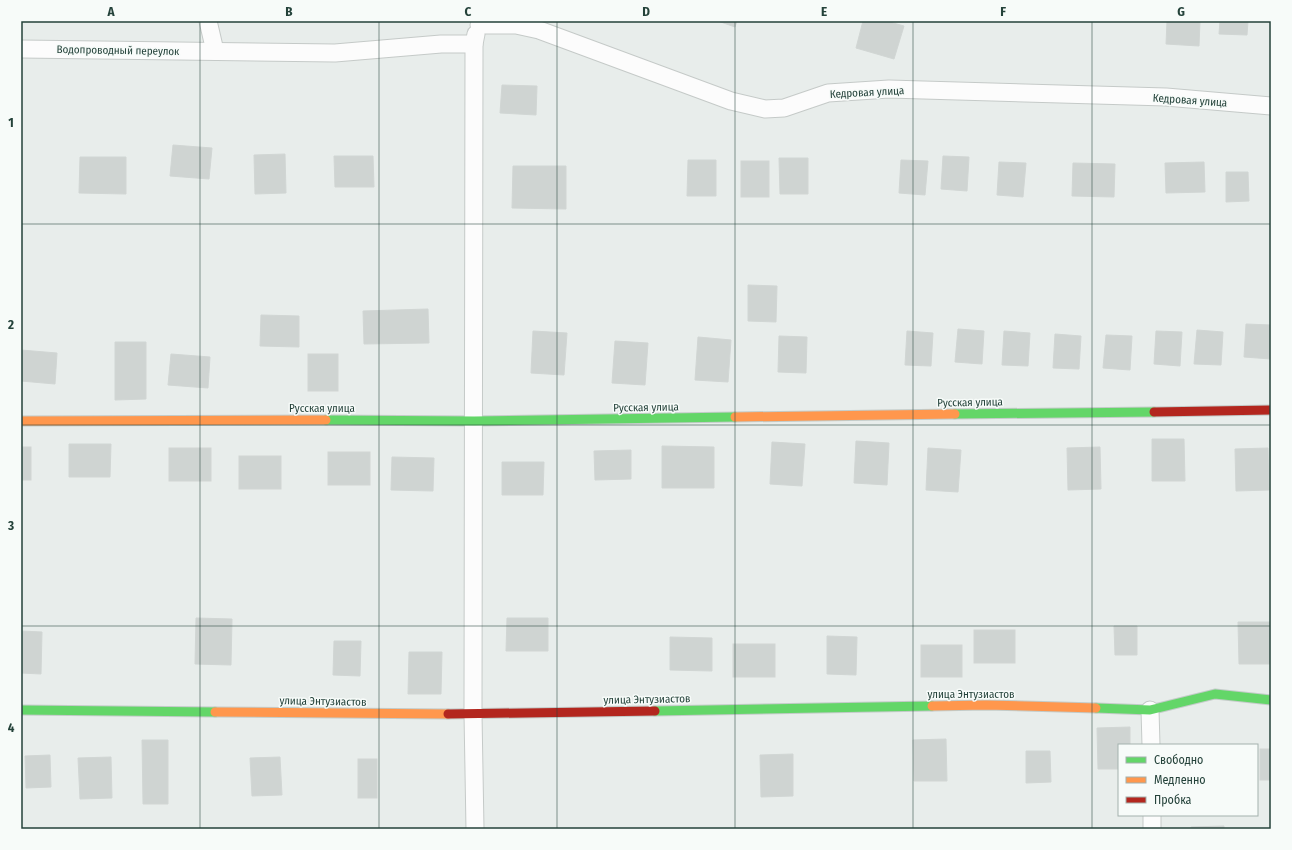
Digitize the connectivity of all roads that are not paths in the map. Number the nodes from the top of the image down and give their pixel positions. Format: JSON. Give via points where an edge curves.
{"nodes":[{"id":1,"x":208,"y":21,"type":"edge"},
{"id":2,"x":480,"y":23,"type":"edge"},
{"id":3,"x":536,"y":25,"type":"edge"},
{"id":4,"x":474,"y":44,"type":"junction"},
{"id":5,"x":21,"y":49,"type":"edge"},
{"id":6,"x":215,"y":52,"type":"junction"},
{"id":7,"x":1271,"y":106,"type":"edge"},
{"id":8,"x":1271,"y":410,"type":"edge"},
{"id":9,"x":21,"y":421,"type":"edge"},
{"id":10,"x":474,"y":421,"type":"junction"},
{"id":11,"x":1271,"y":700,"type":"edge"},
{"id":12,"x":21,"y":710,"type":"edge"},
{"id":13,"x":1150,"y":710,"type":"junction"},
{"id":14,"x":473,"y":714,"type":"junction"},
{"id":15,"x":1151,"y":744,"type":"edge"},
{"id":16,"x":1152,"y":816,"type":"edge"},
{"id":17,"x":475,"y":829,"type":"edge"},
{"id":18,"x":1152,"y":829,"type":"edge"}],
"edges":[{"from":1,"to":6,"type":"street"},
{"from":2,"to":3,"type":"street","name":"Кедровая улица"},
{"from":2,"to":4,"type":"street"},
{"from":3,"to":7,"type":"street","name":"Кедровая улица","via":[[731,101],[765,109],[784,108],[828,93],[889,90],[1166,97]]},
{"from":4,"to":6,"type":"street","name":"Водопроводный переулок","via":[[441,44],[335,53]]},
{"from":4,"to":10,"type":"street"},
{"from":5,"to":6,"type":"street","name":"Водопроводный переулок"},
{"from":8,"to":10,"type":"street","name":"Русская улица"},
{"from":9,"to":10,"type":"street","name":"Русская улица"},
{"from":10,"to":14,"type":"street"},
{"from":11,"to":13,"type":"street","name":"улица Энтузиастов","via":[[1215,694]]},
{"from":12,"to":14,"type":"street","name":"улица Энтузиастов"},
{"from":13,"to":14,"type":"street","name":"улица Энтузиастов","via":[[986,705]]},
{"from":13,"to":15,"type":"street"},
{"from":14,"to":17,"type":"street"},
{"from":16,"to":18,"type":"street"}]}
